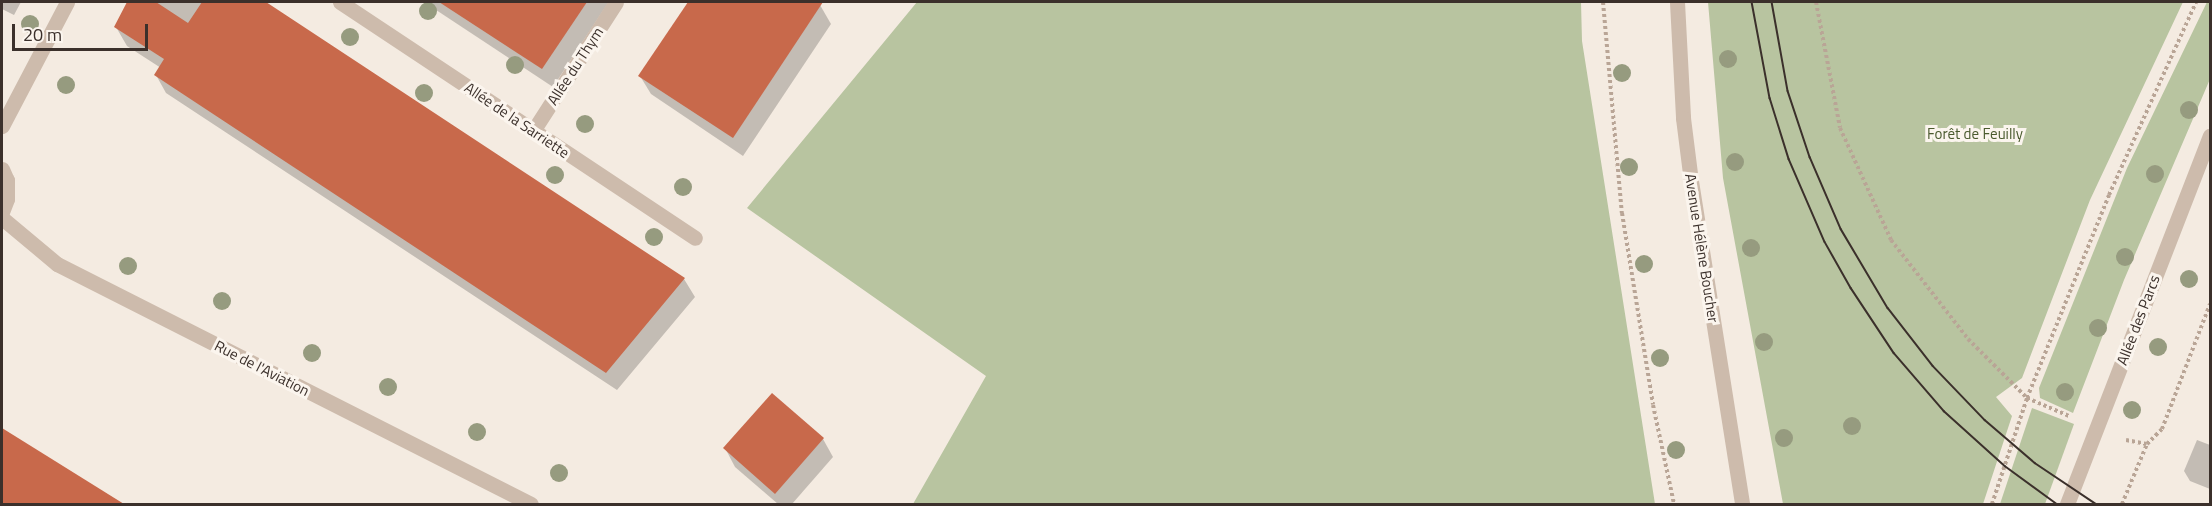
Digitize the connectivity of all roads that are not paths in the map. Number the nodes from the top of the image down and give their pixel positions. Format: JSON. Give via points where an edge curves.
{"nodes":[{"id":1,"x":68,"y":2,"type":"edge"},
{"id":2,"x":340,"y":2,"type":"edge"},
{"id":3,"x":616,"y":2,"type":"edge"},
{"id":4,"x":1677,"y":2,"type":"edge"},
{"id":5,"x":2,"y":126,"type":"edge"},
{"id":6,"x":533,"y":131,"type":"junction"},
{"id":7,"x":2211,"y":136,"type":"edge"},
{"id":8,"x":2,"y":169,"type":"edge"},
{"id":9,"x":2,"y":212,"type":"edge"},
{"id":10,"x":2,"y":218,"type":"edge"},
{"id":11,"x":695,"y":238,"type":"dead end"},
{"id":12,"x":1744,"y":500,"type":"edge"},
{"id":13,"x":531,"y":504,"type":"edge"},
{"id":14,"x":2067,"y":504,"type":"edge"}],
"edges":[{"from":1,"to":5,"type":"street"},
{"from":2,"to":6,"type":"street","name":"Allée de la Sarriette"},
{"from":3,"to":6,"type":"street","name":"Allée du Thym"},
{"from":4,"to":12,"type":"street","name":"Avenue Hélène Boucher","via":[[1683,118],[1691,181]]},
{"from":6,"to":11,"type":"street","name":"Allée de la Sarriette"},
{"from":7,"to":14,"type":"street","name":"Allée des Parcs"},
{"from":8,"to":9,"type":"street","via":[[7,180],[7,199]]},
{"from":10,"to":13,"type":"street","name":"Rue de l'Aviation","via":[[57,264]]}]}
